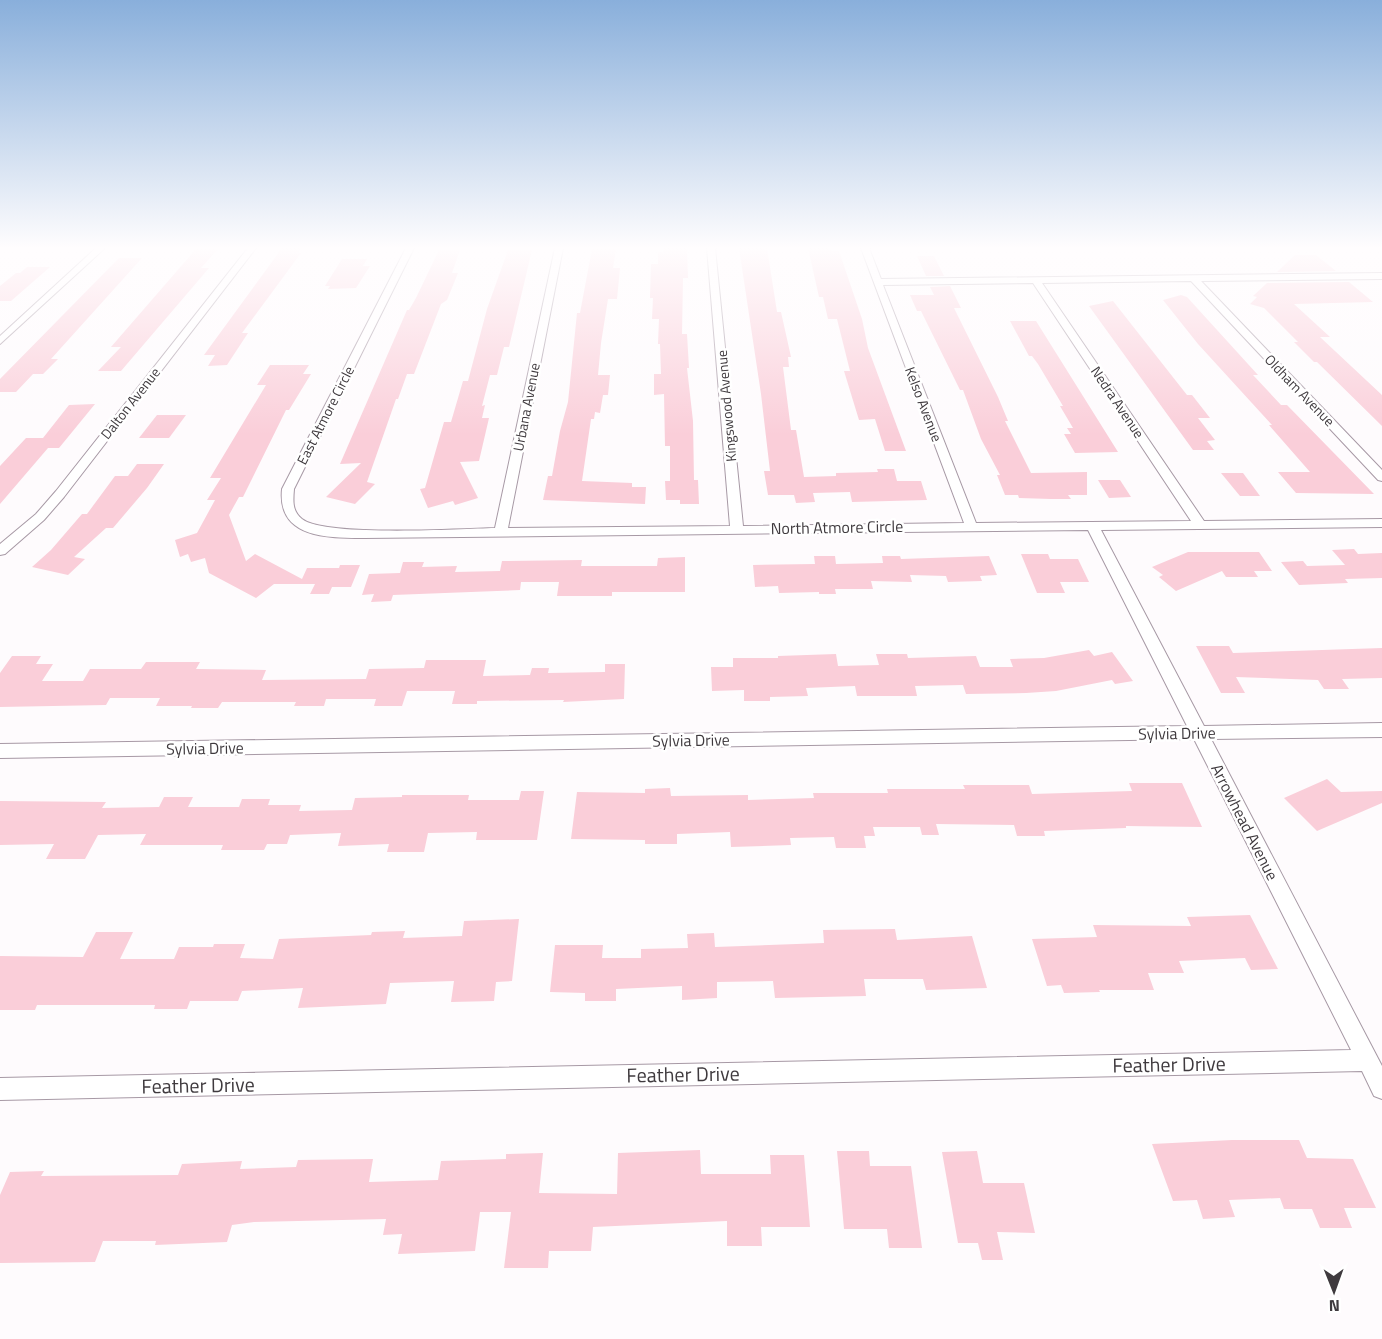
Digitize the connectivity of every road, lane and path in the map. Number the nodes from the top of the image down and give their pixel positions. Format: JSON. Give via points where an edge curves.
{"nodes":[{"id":1,"x":33,"y":310,"type":"edge"},
{"id":2,"x":203,"y":310,"type":"edge"},
{"id":3,"x":378,"y":310,"type":"edge"},
{"id":4,"x":546,"y":310,"type":"edge"},
{"id":5,"x":717,"y":310,"type":"edge"},
{"id":6,"x":889,"y":310,"type":"edge"},
{"id":7,"x":1056,"y":310,"type":"edge"},
{"id":8,"x":1224,"y":310,"type":"edge"},
{"id":9,"x":0,"y":341,"type":"edge"},
{"id":10,"x":1382,"y":477,"type":"edge"},
{"id":11,"x":295,"y":519,"type":"joint"},
{"id":12,"x":1382,"y":523,"type":"edge"},
{"id":13,"x":1200,"y":524,"type":"junction"},
{"id":14,"x":1092,"y":525,"type":"junction"},
{"id":15,"x":971,"y":526,"type":"junction"},
{"id":16,"x":737,"y":528,"type":"junction"},
{"id":17,"x":501,"y":531,"type":"junction"},
{"id":18,"x":0,"y":551,"type":"edge"},
{"id":19,"x":1382,"y":730,"type":"edge"},
{"id":20,"x":1198,"y":733,"type":"junction"},
{"id":21,"x":0,"y":751,"type":"edge"},
{"id":22,"x":1367,"y":1060,"type":"junction"},
{"id":23,"x":1382,"y":1088,"type":"edge"},
{"id":24,"x":0,"y":1089,"type":"edge"}],
"edges":[{"from":1,"to":9,"type":"street"},
{"from":2,"to":18,"type":"street","name":"Dalton Avenue","via":[[60,494]]},
{"from":3,"to":11,"type":"street","name":"East Atmore Circle","via":[[288,489],[286,505]]},
{"from":4,"to":17,"type":"street","name":"Urbana Avenue"},
{"from":5,"to":16,"type":"street","name":"Kingswood Avenue"},
{"from":6,"to":15,"type":"street","name":"Kelso Avenue"},
{"from":7,"to":13,"type":"street","name":"Nedra Avenue"},
{"from":8,"to":10,"type":"street","name":"Oldham Avenue"},
{"from":11,"to":17,"type":"street","name":"North Atmore Circle","via":[[312,529],[336,534]]},
{"from":12,"to":13,"type":"street","name":"North Atmore Circle"},
{"from":13,"to":14,"type":"street","name":"North Atmore Circle"},
{"from":14,"to":15,"type":"street","name":"North Atmore Circle"},
{"from":14,"to":20,"type":"street","name":"Arrowhead Avenue"},
{"from":15,"to":16,"type":"street","name":"North Atmore Circle"},
{"from":16,"to":17,"type":"street","name":"North Atmore Circle"},
{"from":19,"to":20,"type":"street","name":"Sylvia Drive"},
{"from":20,"to":21,"type":"street","name":"Sylvia Drive"},
{"from":20,"to":22,"type":"street","name":"Arrowhead Avenue"},
{"from":22,"to":23,"type":"street","name":"Arrowhead Avenue"},
{"from":22,"to":24,"type":"street","name":"Feather Drive"}]}
